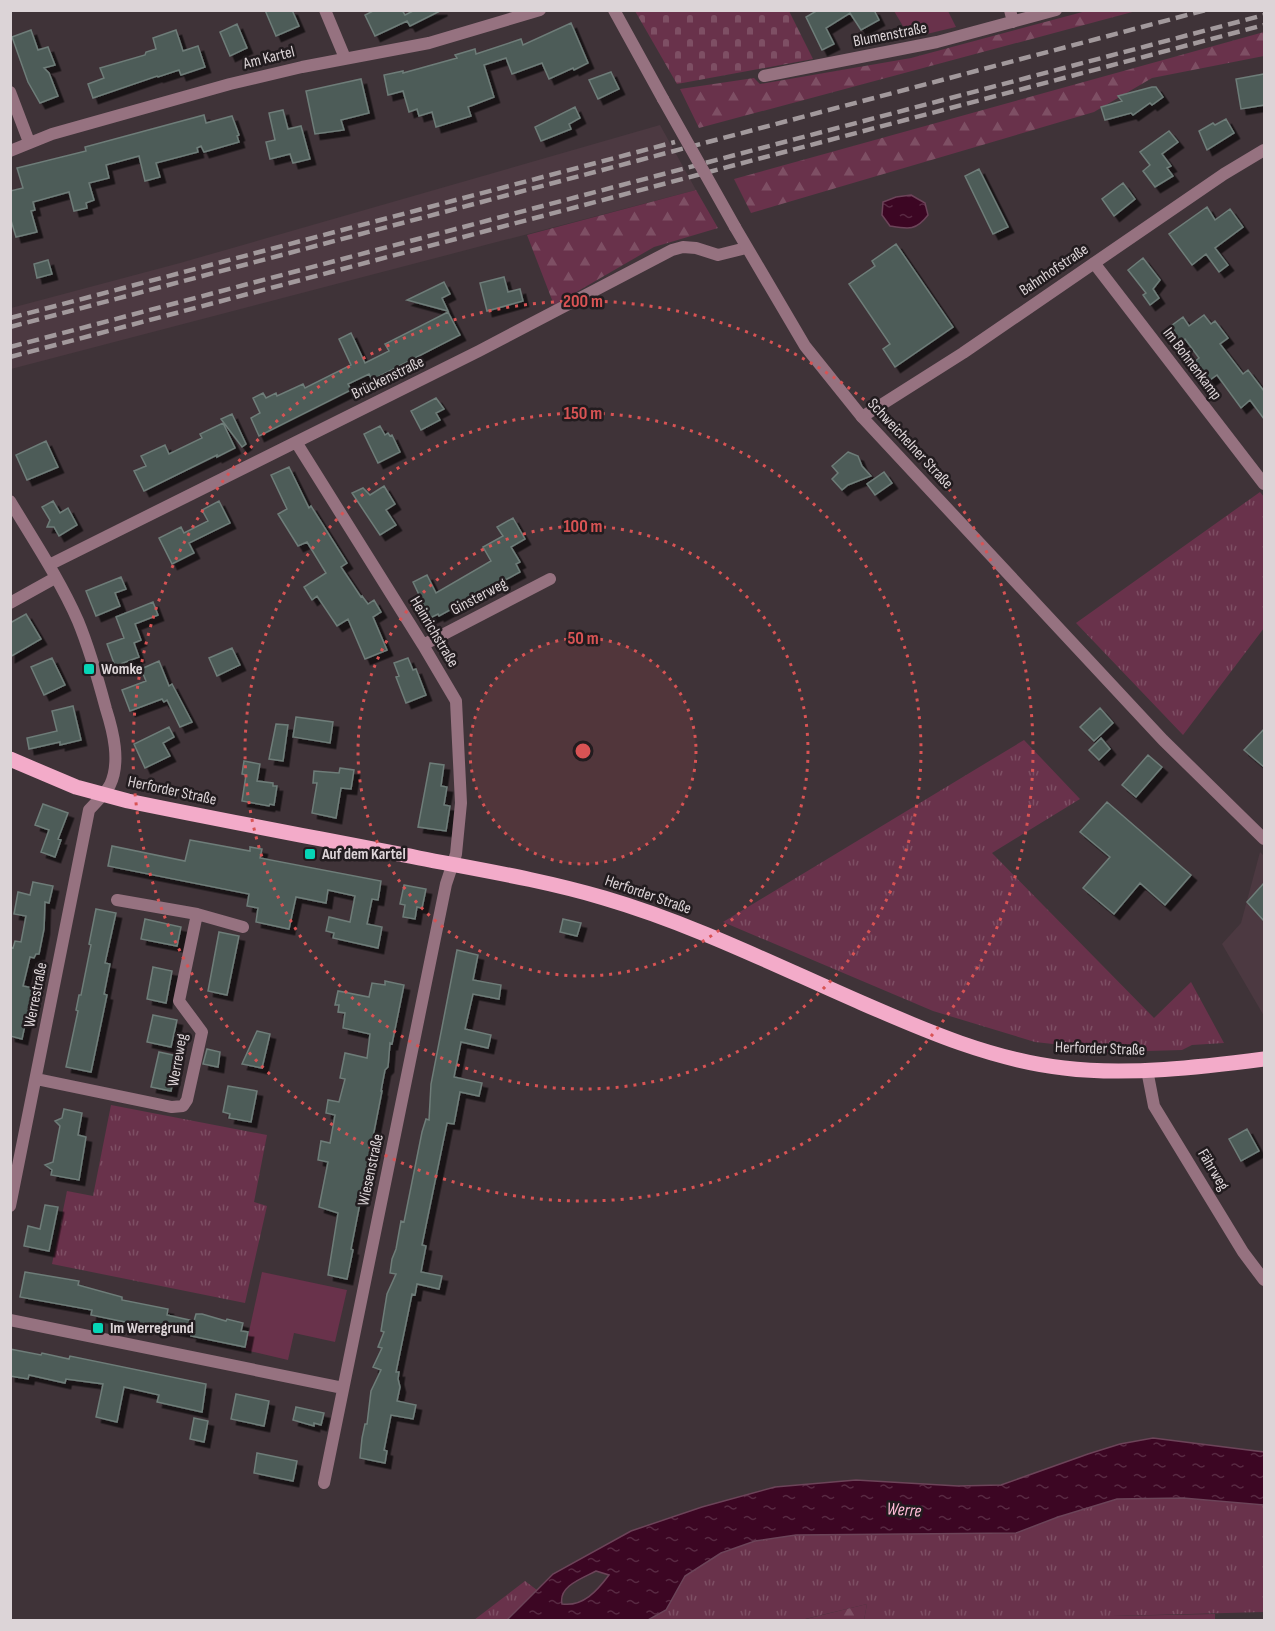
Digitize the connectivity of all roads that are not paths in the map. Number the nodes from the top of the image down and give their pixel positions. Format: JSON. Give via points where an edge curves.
{"nodes":[{"id":1,"x":325,"y":10,"type":"edge"},
{"id":2,"x":540,"y":10,"type":"edge"},
{"id":3,"x":614,"y":10,"type":"edge"},
{"id":4,"x":1056,"y":10,"type":"edge"},
{"id":5,"x":1012,"y":16,"type":"edge"},
{"id":6,"x":345,"y":58,"type":"junction"},
{"id":7,"x":764,"y":76,"type":"dead end"},
{"id":8,"x":10,"y":92,"type":"edge"},
{"id":9,"x":29,"y":142,"type":"junction"},
{"id":10,"x":1264,"y":150,"type":"edge"},
{"id":11,"x":10,"y":151,"type":"edge"},
{"id":12,"x":746,"y":248,"type":"junction"},
{"id":13,"x":1094,"y":262,"type":"junction"},
{"id":14,"x":862,"y":417,"type":"junction"},
{"id":15,"x":296,"y":441,"type":"junction"},
{"id":16,"x":1264,"y":484,"type":"edge"},
{"id":17,"x":10,"y":501,"type":"edge"},
{"id":18,"x":48,"y":565,"type":"junction"},
{"id":19,"x":55,"y":578,"type":"junction"},
{"id":20,"x":550,"y":579,"type":"dead end"},
{"id":21,"x":10,"y":603,"type":"edge"},
{"id":22,"x":423,"y":645,"type":"junction"},
{"id":23,"x":10,"y":759,"type":"edge"},
{"id":24,"x":103,"y":795,"type":"junction"},
{"id":25,"x":1264,"y":839,"type":"edge"},
{"id":26,"x":453,"y":864,"type":"junction"},
{"id":27,"x":117,"y":900,"type":"dead end"},
{"id":28,"x":197,"y":914,"type":"junction"},
{"id":29,"x":243,"y":927,"type":"dead end"},
{"id":30,"x":1264,"y":1059,"type":"edge"},
{"id":31,"x":1147,"y":1070,"type":"junction"},
{"id":32,"x":37,"y":1079,"type":"junction"},
{"id":33,"x":10,"y":1206,"type":"edge"},
{"id":34,"x":1264,"y":1280,"type":"edge"},
{"id":35,"x":10,"y":1320,"type":"edge"},
{"id":36,"x":343,"y":1388,"type":"junction"},
{"id":37,"x":324,"y":1483,"type":"dead end"}],
"edges":[{"from":1,"to":6,"type":"street"},
{"from":2,"to":6,"type":"street","name":"Am Kartel","via":[[429,43]]},
{"from":3,"to":12,"type":"street","name":"Schweichelner Straße","bridge":true},
{"from":4,"to":5,"type":"street","name":"Blumenstraße"},
{"from":5,"to":7,"type":"street","name":"Blumenstraße","via":[[937,42]]},
{"from":6,"to":9,"type":"street","name":"Am Kartel","via":[[230,84]]},
{"from":8,"to":9,"type":"street"},
{"from":9,"to":11,"type":"street","name":"Am Kartel"},
{"from":10,"to":13,"type":"street","name":"Bahnhofstraße"},
{"from":12,"to":14,"type":"street","name":"Schweichelner Straße","via":[[805,346]]},
{"from":12,"to":15,"type":"street","name":"Brückenstraße","via":[[718,255],[696,248],[672,250]]},
{"from":13,"to":14,"type":"street","name":"Bahnhofstraße"},
{"from":13,"to":16,"type":"street","name":"Im Bohnenkamp"},
{"from":14,"to":25,"type":"street","name":"Schweichelner Straße","via":[[1163,740]]},
{"from":15,"to":18,"type":"street","name":"Brückenstraße"},
{"from":15,"to":22,"type":"street","name":"Heinrichstraße"},
{"from":17,"to":18,"type":"street"},
{"from":18,"to":19,"type":"street"},
{"from":19,"to":21,"type":"street"},
{"from":19,"to":24,"type":"street","via":[[84,635],[113,733],[114,771]]},
{"from":20,"to":22,"type":"street","name":"Ginsterweg"},
{"from":22,"to":26,"type":"street","name":"Heinrichstraße","via":[[456,701],[461,803]]},
{"from":23,"to":24,"type":"main road","name":"Herforder Straße"},
{"from":24,"to":26,"type":"main road","name":"Herforder Straße"},
{"from":24,"to":32,"type":"street","name":"Werrestraße","via":[[89,810]]},
{"from":26,"to":31,"type":"main road","name":"Herforder Straße","via":[[532,879],[659,916],[908,1023],[985,1051],[1065,1068]]},
{"from":26,"to":36,"type":"street","name":"Wiesenstraße"},
{"from":27,"to":28,"type":"street"},
{"from":28,"to":29,"type":"street"},
{"from":28,"to":32,"type":"street","name":"Werreweg","via":[[179,1001],[202,1032],[183,1106]]},
{"from":30,"to":31,"type":"main road","name":"Herforder Straße"},
{"from":31,"to":34,"type":"street","name":"Fährweg","via":[[1154,1106]]},
{"from":32,"to":33,"type":"street","name":"Werrestraße"},
{"from":35,"to":36,"type":"street"},
{"from":36,"to":37,"type":"street","name":"Wiesenstraße"}]}
